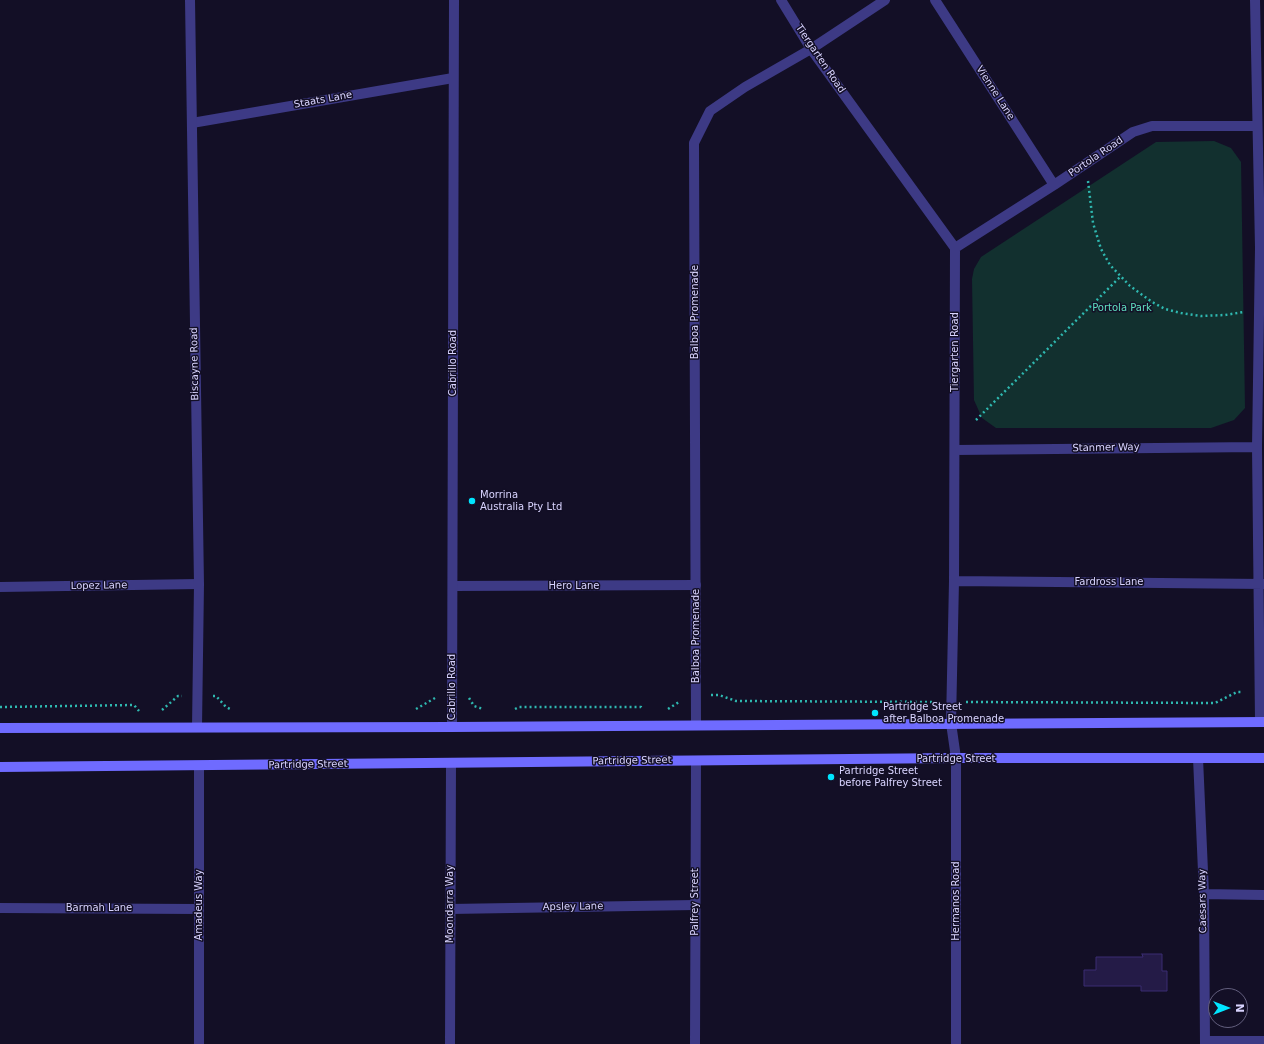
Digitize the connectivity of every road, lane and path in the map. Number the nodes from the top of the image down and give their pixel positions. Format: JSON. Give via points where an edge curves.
{"nodes":[{"id":1,"x":190,"y":0,"type":"edge"},
{"id":2,"x":454,"y":0,"type":"edge"},
{"id":3,"x":782,"y":0,"type":"edge"},
{"id":4,"x":885,"y":0,"type":"edge"},
{"id":5,"x":935,"y":0,"type":"edge"},
{"id":6,"x":1255,"y":0,"type":"edge"},
{"id":7,"x":811,"y":49,"type":"junction"},
{"id":8,"x":453,"y":78,"type":"junction"},
{"id":9,"x":192,"y":123,"type":"junction"},
{"id":10,"x":1257,"y":126,"type":"junction"},
{"id":11,"x":1082,"y":184,"type":"dead end"},
{"id":12,"x":1054,"y":185,"type":"junction"},
{"id":13,"x":955,"y":248,"type":"junction"},
{"id":14,"x":1262,"y":248,"type":"edge"},
{"id":15,"x":1120,"y":277,"type":"junction"},
{"id":16,"x":1248,"y":311,"type":"dead end"},
{"id":17,"x":1261,"y":384,"type":"edge"},
{"id":18,"x":974,"y":416,"type":"dead end"},
{"id":19,"x":976,"y":420,"type":"junction"},
{"id":20,"x":980,"y":424,"type":"dead end"},
{"id":21,"x":1257,"y":447,"type":"junction"},
{"id":22,"x":955,"y":450,"type":"junction"},
{"id":23,"x":954,"y":581,"type":"junction"},
{"id":24,"x":198,"y":584,"type":"junction"},
{"id":25,"x":1261,"y":584,"type":"edge"},
{"id":26,"x":696,"y":585,"type":"junction"},
{"id":27,"x":453,"y":586,"type":"junction"},
{"id":28,"x":0,"y":587,"type":"edge"},
{"id":29,"x":1259,"y":692,"type":"junction"},
{"id":30,"x":696,"y":695,"type":"junction"},
{"id":31,"x":197,"y":696,"type":"junction"},
{"id":32,"x":452,"y":697,"type":"junction"},
{"id":33,"x":952,"y":702,"type":"junction"},
{"id":34,"x":0,"y":707,"type":"edge"},
{"id":35,"x":161,"y":710,"type":"dead end"},
{"id":36,"x":233,"y":710,"type":"dead end"},
{"id":37,"x":646,"y":710,"type":"dead end"},
{"id":38,"x":667,"y":710,"type":"dead end"},
{"id":39,"x":410,"y":711,"type":"dead end"},
{"id":40,"x":513,"y":711,"type":"dead end"},
{"id":41,"x":488,"y":712,"type":"dead end"},
{"id":42,"x":141,"y":713,"type":"dead end"},
{"id":43,"x":1262,"y":721,"type":"edge"},
{"id":44,"x":951,"y":723,"type":"junction"},
{"id":45,"x":696,"y":724,"type":"junction"},
{"id":46,"x":197,"y":727,"type":"junction"},
{"id":47,"x":452,"y":727,"type":"junction"},
{"id":48,"x":0,"y":728,"type":"edge"},
{"id":49,"x":956,"y":758,"type":"junction"},
{"id":50,"x":1198,"y":758,"type":"junction"},
{"id":51,"x":1264,"y":758,"type":"edge"},
{"id":52,"x":696,"y":761,"type":"junction"},
{"id":53,"x":451,"y":763,"type":"junction"},
{"id":54,"x":199,"y":766,"type":"junction"},
{"id":55,"x":0,"y":767,"type":"edge"},
{"id":56,"x":1204,"y":894,"type":"junction"},
{"id":57,"x":1264,"y":895,"type":"edge"},
{"id":58,"x":695,"y":905,"type":"junction"},
{"id":59,"x":0,"y":908,"type":"edge"},
{"id":60,"x":198,"y":909,"type":"junction"},
{"id":61,"x":450,"y":909,"type":"junction"},
{"id":62,"x":1264,"y":1041,"type":"edge"},
{"id":63,"x":1205,"y":1042,"type":"edge"},
{"id":64,"x":199,"y":1044,"type":"edge"},
{"id":65,"x":450,"y":1044,"type":"edge"},
{"id":66,"x":695,"y":1044,"type":"edge"},
{"id":67,"x":956,"y":1044,"type":"edge"}],
"edges":[{"from":1,"to":9,"type":"street","name":"Biscayne Road"},
{"from":2,"to":8,"type":"street","name":"Cabrillo Road"},
{"from":3,"to":7,"type":"street","name":"Tiergarten Road"},
{"from":4,"to":7,"type":"street","name":"Balboa Promenade"},
{"from":5,"to":12,"type":"street","name":"Vienne Lane"},
{"from":6,"to":10,"type":"street"},
{"from":7,"to":13,"type":"street","name":"Tiergarten Road"},
{"from":7,"to":26,"type":"street","name":"Balboa Promenade","via":[[710,111],[694,143]]},
{"from":8,"to":9,"type":"street","name":"Staats Lane"},
{"from":8,"to":27,"type":"street","name":"Cabrillo Road"},
{"from":9,"to":24,"type":"street","name":"Biscayne Road"},
{"from":10,"to":12,"type":"street","name":"Portola Road","via":[[1152,126],[1133,132]]},
{"from":10,"to":14,"type":"street"},
{"from":11,"to":15,"type":"path","via":[[1088,180],[1093,223],[1101,249],[1110,266]]},
{"from":12,"to":13,"type":"street","name":"Portola Road"},
{"from":13,"to":22,"type":"street","name":"Tiergarten Road"},
{"from":14,"to":17,"type":"street"},
{"from":15,"to":16,"type":"path","via":[[1165,309],[1201,316]]},
{"from":15,"to":19,"type":"path"},
{"from":17,"to":21,"type":"street"},
{"from":18,"to":19,"type":"path"},
{"from":19,"to":20,"type":"path"},
{"from":21,"to":22,"type":"street","name":"Stanmer Way"},
{"from":21,"to":25,"type":"street"},
{"from":22,"to":23,"type":"street","name":"Tiergarten Road"},
{"from":23,"to":25,"type":"street","name":"Fardross Lane"},
{"from":23,"to":33,"type":"street","name":"Tiergarten Road"},
{"from":24,"to":28,"type":"street","name":"Lopez Lane"},
{"from":24,"to":31,"type":"street","name":"Biscayne Road"},
{"from":25,"to":29,"type":"street"},
{"from":26,"to":27,"type":"street","name":"Hero Lane"},
{"from":26,"to":30,"type":"street","name":"Balboa Promenade"},
{"from":27,"to":32,"type":"street","name":"Cabrillo Road"},
{"from":29,"to":33,"type":"path","via":[[1237,692],[1215,703]]},
{"from":29,"to":43,"type":"street"},
{"from":30,"to":33,"type":"path","via":[[719,695],[736,701]]},
{"from":30,"to":38,"type":"path","via":[[686,695]]},
{"from":30,"to":45,"type":"street","name":"Balboa Promenade"},
{"from":31,"to":35,"type":"path","via":[[178,696]]},
{"from":31,"to":36,"type":"path","via":[[216,696],[226,707]]},
{"from":31,"to":46,"type":"street","name":"Biscayne Road"},
{"from":32,"to":39,"type":"path","via":[[433,698]]},
{"from":32,"to":41,"type":"path","via":[[468,696],[474,706]]},
{"from":32,"to":47,"type":"street","name":"Cabrillo Road"},
{"from":33,"to":44,"type":"street","name":"Tiergarten Road"},
{"from":34,"to":42,"type":"path","via":[[134,706]]},
{"from":37,"to":40,"type":"path","via":[[641,707],[519,707]]},
{"from":43,"to":44,"type":"main road"},
{"from":44,"to":45,"type":"main road"},
{"from":44,"to":49,"type":"street","name":"Tiergarten Road"},
{"from":45,"to":47,"type":"main road"},
{"from":46,"to":47,"type":"main road"},
{"from":46,"to":48,"type":"main road"},
{"from":49,"to":50,"type":"main road","name":"Partridge Street"},
{"from":49,"to":52,"type":"main road","name":"Partridge Street"},
{"from":49,"to":67,"type":"street","name":"Hermanos Road"},
{"from":50,"to":51,"type":"main road","name":"Partridge Street"},
{"from":50,"to":56,"type":"street","name":"Caesars Way"},
{"from":52,"to":53,"type":"main road","name":"Partridge Street"},
{"from":52,"to":58,"type":"street","name":"Palfrey Street"},
{"from":53,"to":54,"type":"main road","name":"Partridge Street"},
{"from":53,"to":61,"type":"street","name":"Moondarra Way"},
{"from":54,"to":55,"type":"main road","name":"Partridge Street"},
{"from":54,"to":60,"type":"street","name":"Amadeus Way"},
{"from":56,"to":57,"type":"street"},
{"from":56,"to":63,"type":"street","name":"Caesars Way"},
{"from":58,"to":61,"type":"street","name":"Apsley Lane"},
{"from":58,"to":66,"type":"street","name":"Palfrey Street"},
{"from":59,"to":60,"type":"street","name":"Barmah Lane"},
{"from":60,"to":64,"type":"street","name":"Amadeus Way"},
{"from":61,"to":65,"type":"street","name":"Moondarra Way"},
{"from":62,"to":63,"type":"street"}]}
